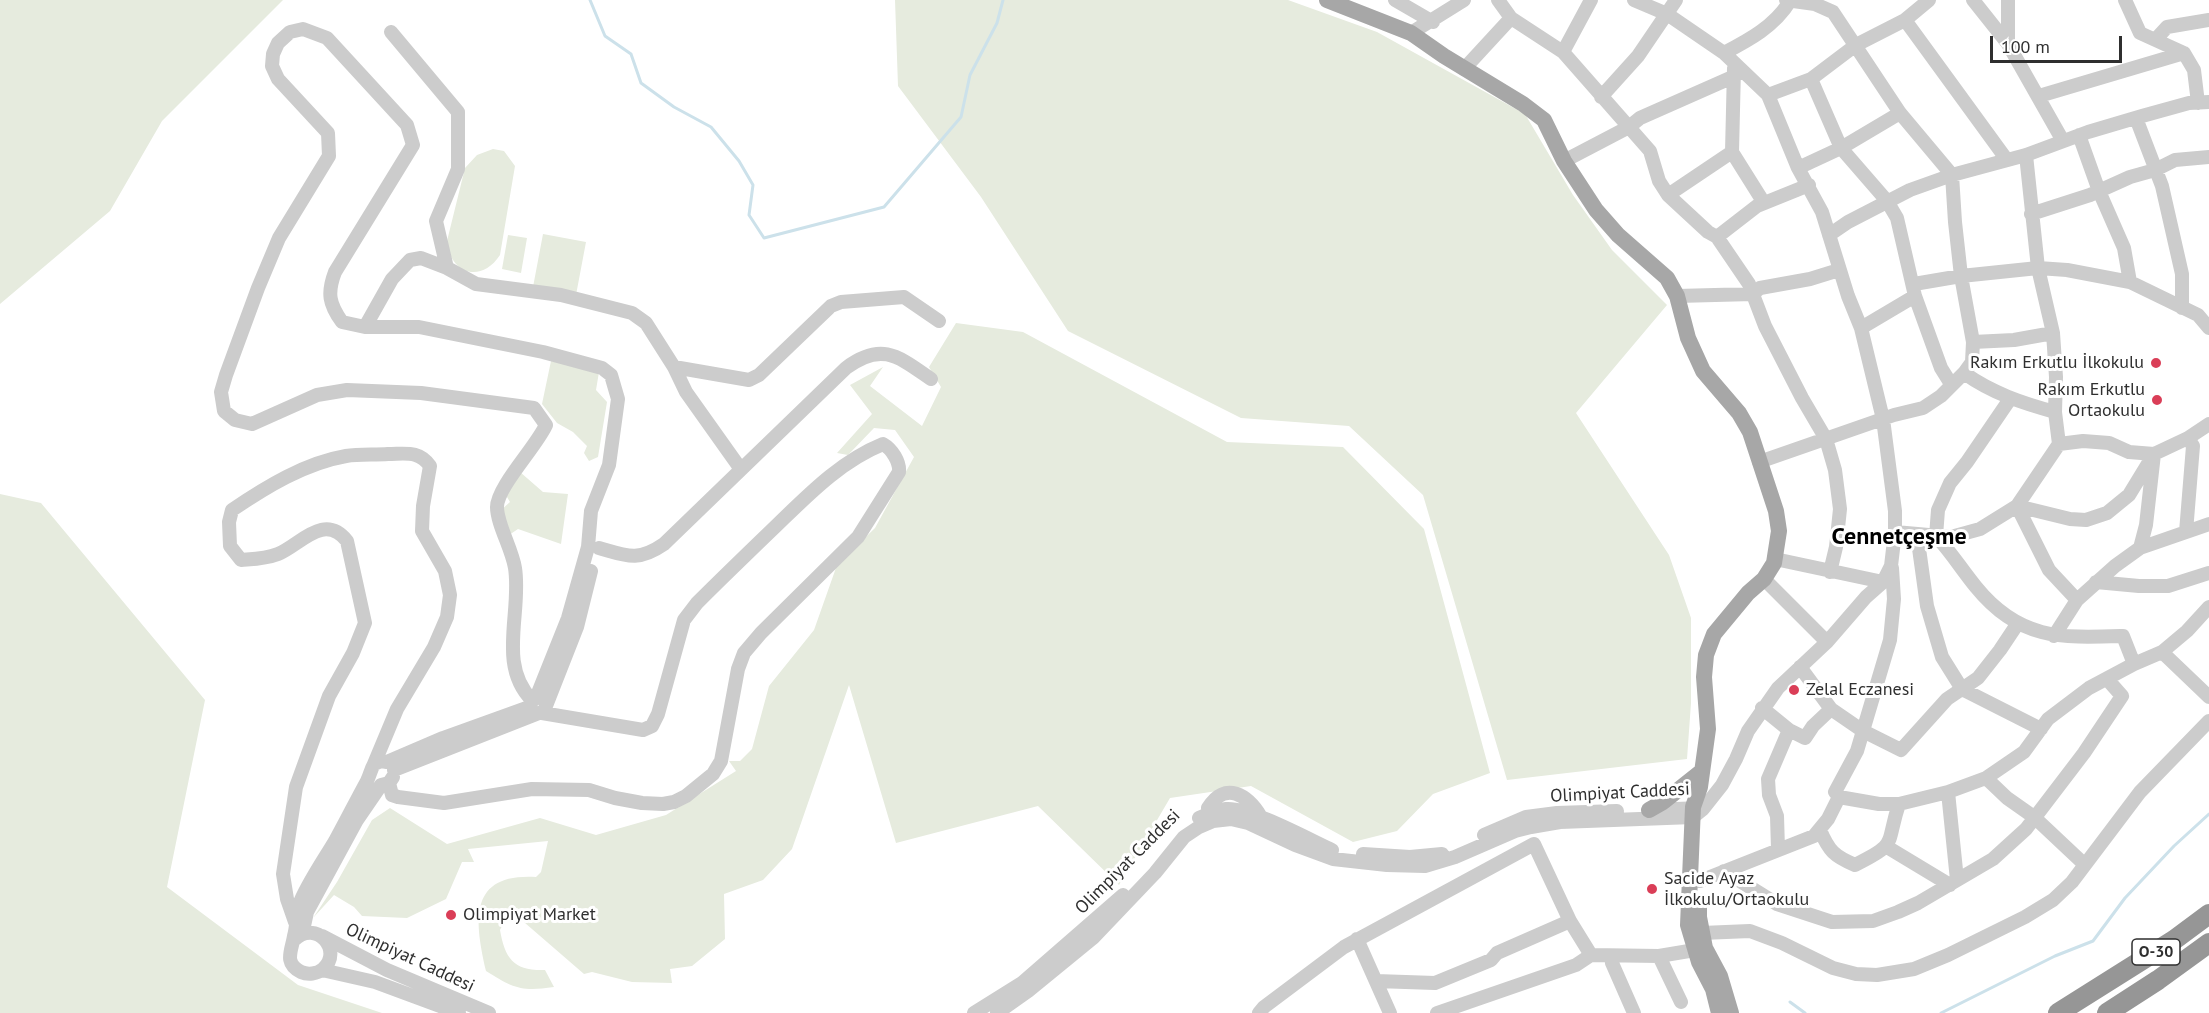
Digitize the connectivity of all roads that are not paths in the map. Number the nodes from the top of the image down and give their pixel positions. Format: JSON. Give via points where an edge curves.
{"nodes":[{"id":1,"x":1327,"y":0,"type":"edge"},
{"id":2,"x":1395,"y":0,"type":"edge"},
{"id":3,"x":1464,"y":0,"type":"edge"},
{"id":4,"x":1498,"y":0,"type":"edge"},
{"id":5,"x":1591,"y":0,"type":"edge"},
{"id":6,"x":1634,"y":0,"type":"edge"},
{"id":7,"x":1676,"y":0,"type":"edge"},
{"id":8,"x":1788,"y":0,"type":"edge"},
{"id":9,"x":1973,"y":0,"type":"edge"},
{"id":10,"x":2008,"y":0,"type":"edge"},
{"id":11,"x":2125,"y":0,"type":"edge"},
{"id":12,"x":1922,"y":1,"type":"edge"},
{"id":13,"x":1667,"y":14,"type":"junction"},
{"id":14,"x":1510,"y":18,"type":"junction"},
{"id":15,"x":1905,"y":20,"type":"junction"},
{"id":16,"x":2209,"y":20,"type":"edge"},
{"id":17,"x":1432,"y":21,"type":"junction"},
{"id":18,"x":391,"y":32,"type":"dead end"},
{"id":19,"x":1412,"y":33,"type":"junction"},
{"id":20,"x":2156,"y":39,"type":"junction"},
{"id":21,"x":2008,"y":44,"type":"junction"},
{"id":22,"x":1856,"y":45,"type":"junction"},
{"id":23,"x":1563,"y":52,"type":"junction"},
{"id":24,"x":2184,"y":53,"type":"junction"},
{"id":25,"x":1731,"y":64,"type":"junction"},
{"id":26,"x":1464,"y":69,"type":"junction"},
{"id":27,"x":1811,"y":79,"type":"junction"},
{"id":28,"x":1768,"y":95,"type":"junction"},
{"id":29,"x":1601,"y":96,"type":"junction"},
{"id":30,"x":2039,"y":96,"type":"junction"},
{"id":31,"x":2204,"y":102,"type":"edge"},
{"id":32,"x":1900,"y":113,"type":"junction"},
{"id":33,"x":2136,"y":118,"type":"junction"},
{"id":34,"x":1629,"y":127,"type":"junction"},
{"id":35,"x":2079,"y":135,"type":"junction"},
{"id":36,"x":2063,"y":141,"type":"junction"},
{"id":37,"x":1841,"y":148,"type":"junction"},
{"id":38,"x":1732,"y":152,"type":"junction"},
{"id":39,"x":2026,"y":155,"type":"junction"},
{"id":40,"x":2209,"y":157,"type":"edge"},
{"id":41,"x":2007,"y":160,"type":"junction"},
{"id":42,"x":1564,"y":161,"type":"junction"},
{"id":43,"x":1798,"y":168,"type":"junction"},
{"id":44,"x":2155,"y":170,"type":"junction"},
{"id":45,"x":1952,"y":175,"type":"junction"},
{"id":46,"x":1809,"y":185,"type":"junction"},
{"id":47,"x":2099,"y":191,"type":"junction"},
{"id":48,"x":1668,"y":195,"type":"junction"},
{"id":49,"x":1887,"y":201,"type":"junction"},
{"id":50,"x":1764,"y":203,"type":"junction"},
{"id":51,"x":2031,"y":214,"type":"junction"},
{"id":52,"x":1829,"y":235,"type":"junction"},
{"id":53,"x":1717,"y":237,"type":"junction"},
{"id":54,"x":447,"y":268,"type":"junction"},
{"id":55,"x":2038,"y":268,"type":"junction"},
{"id":56,"x":1839,"y":270,"type":"junction"},
{"id":57,"x":1961,"y":276,"type":"junction"},
{"id":58,"x":2130,"y":282,"type":"junction"},
{"id":59,"x":1914,"y":290,"type":"junction"},
{"id":60,"x":1753,"y":294,"type":"junction"},
{"id":61,"x":1677,"y":296,"type":"junction"},
{"id":62,"x":2182,"y":308,"type":"junction"},
{"id":63,"x":2203,"y":315,"type":"edge"},
{"id":64,"x":939,"y":321,"type":"dead end"},
{"id":65,"x":365,"y":327,"type":"junction"},
{"id":66,"x":1861,"y":328,"type":"junction"},
{"id":67,"x":2209,"y":328,"type":"edge"},
{"id":68,"x":2053,"y":333,"type":"junction"},
{"id":69,"x":1973,"y":342,"type":"junction"},
{"id":70,"x":674,"y":367,"type":"junction"},
{"id":71,"x":1964,"y":373,"type":"junction"},
{"id":72,"x":931,"y":379,"type":"dead end"},
{"id":73,"x":1951,"y":384,"type":"junction"},
{"id":74,"x":2010,"y":399,"type":"junction"},
{"id":75,"x":2055,"y":412,"type":"junction"},
{"id":76,"x":1883,"y":419,"type":"junction"},
{"id":77,"x":2209,"y":424,"type":"edge"},
{"id":78,"x":2188,"y":438,"type":"junction"},
{"id":79,"x":1826,"y":439,"type":"junction"},
{"id":80,"x":2059,"y":444,"type":"junction"},
{"id":81,"x":2154,"y":454,"type":"junction"},
{"id":82,"x":1759,"y":462,"type":"junction"},
{"id":83,"x":740,"y":468,"type":"junction"},
{"id":84,"x":2017,"y":506,"type":"junction"},
{"id":85,"x":2209,"y":524,"type":"edge"},
{"id":86,"x":1895,"y":532,"type":"junction"},
{"id":87,"x":2186,"y":532,"type":"junction"},
{"id":88,"x":1917,"y":534,"type":"junction"},
{"id":89,"x":1936,"y":536,"type":"junction"},
{"id":90,"x":2140,"y":548,"type":"junction"},
{"id":91,"x":594,"y":549,"type":"junction"},
{"id":92,"x":1775,"y":559,"type":"junction"},
{"id":93,"x":1891,"y":566,"type":"junction"},
{"id":94,"x":1830,"y":572,"type":"junction"},
{"id":95,"x":2209,"y":573,"type":"edge"},
{"id":96,"x":1764,"y":579,"type":"junction"},
{"id":97,"x":1883,"y":582,"type":"junction"},
{"id":98,"x":2096,"y":582,"type":"junction"},
{"id":99,"x":2078,"y":600,"type":"junction"},
{"id":100,"x":2206,"y":616,"type":"edge"},
{"id":101,"x":2018,"y":623,"type":"junction"},
{"id":102,"x":2054,"y":636,"type":"junction"},
{"id":103,"x":1827,"y":642,"type":"junction"},
{"id":104,"x":2162,"y":652,"type":"junction"},
{"id":105,"x":2134,"y":664,"type":"junction"},
{"id":106,"x":1800,"y":667,"type":"junction"},
{"id":107,"x":2107,"y":679,"type":"junction"},
{"id":108,"x":1962,"y":689,"type":"junction"},
{"id":109,"x":2209,"y":697,"type":"edge"},
{"id":110,"x":537,"y":706,"type":"junction"},
{"id":111,"x":1762,"y":708,"type":"junction"},
{"id":112,"x":1831,"y":709,"type":"junction"},
{"id":113,"x":2209,"y":721,"type":"edge"},
{"id":114,"x":2041,"y":729,"type":"junction"},
{"id":115,"x":1789,"y":730,"type":"junction"},
{"id":116,"x":1863,"y":731,"type":"junction"},
{"id":117,"x":383,"y":773,"type":"junction"},
{"id":118,"x":1986,"y":778,"type":"junction"},
{"id":119,"x":1701,"y":779,"type":"junction"},
{"id":120,"x":1948,"y":792,"type":"junction"},
{"id":121,"x":1839,"y":797,"type":"junction"},
{"id":122,"x":1899,"y":804,"type":"junction"},
{"id":123,"x":1649,"y":810,"type":"junction"},
{"id":124,"x":1696,"y":811,"type":"junction"},
{"id":125,"x":1210,"y":813,"type":"junction"},
{"id":126,"x":2034,"y":817,"type":"junction"},
{"id":127,"x":1231,"y":819,"type":"junction"},
{"id":128,"x":1820,"y":830,"type":"junction"},
{"id":129,"x":1887,"y":847,"type":"junction"},
{"id":130,"x":1778,"y":849,"type":"junction"},
{"id":131,"x":2084,"y":864,"type":"junction"},
{"id":132,"x":1724,"y":871,"type":"junction"},
{"id":133,"x":1700,"y":881,"type":"junction"},
{"id":134,"x":1953,"y":883,"type":"junction"},
{"id":135,"x":2209,"y":915,"type":"edge"},
{"id":136,"x":1570,"y":921,"type":"junction"},
{"id":137,"x":303,"y":933,"type":"junction"},
{"id":138,"x":1702,"y":933,"type":"junction"},
{"id":139,"x":1357,"y":939,"type":"junction"},
{"id":140,"x":2209,"y":943,"type":"edge"},
{"id":141,"x":1695,"y":950,"type":"junction"},
{"id":142,"x":1591,"y":955,"type":"junction"},
{"id":143,"x":1611,"y":956,"type":"junction"},
{"id":144,"x":1659,"y":956,"type":"junction"},
{"id":145,"x":321,"y":970,"type":"junction"},
{"id":146,"x":1376,"y":981,"type":"junction"},
{"id":147,"x":1681,"y":1002,"type":"dead end"},
{"id":148,"x":1272,"y":1008,"type":"edge"},
{"id":149,"x":459,"y":1013,"type":"edge"},
{"id":150,"x":489,"y":1013,"type":"edge"},
{"id":151,"x":974,"y":1013,"type":"edge"},
{"id":152,"x":997,"y":1013,"type":"edge"},
{"id":153,"x":1258,"y":1013,"type":"edge"},
{"id":154,"x":1390,"y":1013,"type":"edge"},
{"id":155,"x":1437,"y":1013,"type":"edge"},
{"id":156,"x":1634,"y":1013,"type":"edge"},
{"id":157,"x":1719,"y":1013,"type":"edge"},
{"id":158,"x":1731,"y":1013,"type":"edge"},
{"id":159,"x":2058,"y":1013,"type":"edge"},
{"id":160,"x":2107,"y":1013,"type":"edge"}],
"edges":[{"from":1,"to":19,"type":"main road"},
{"from":2,"to":17,"type":"street"},
{"from":3,"to":17,"type":"street"},
{"from":4,"to":14,"type":"street"},
{"from":5,"to":23,"type":"street"},
{"from":6,"to":13,"type":"street"},
{"from":7,"to":13,"type":"street"},
{"from":8,"to":22,"type":"street","via":[[1815,4],[1833,12]]},
{"from":8,"to":25,"type":"street","via":[[1783,12],[1747,42]]},
{"from":9,"to":21,"type":"street"},
{"from":10,"to":21,"type":"street"},
{"from":11,"to":20,"type":"street","via":[[2140,33]]},
{"from":12,"to":15,"type":"street"},
{"from":13,"to":25,"type":"street"},
{"from":13,"to":29,"type":"street","via":[[1638,56]]},
{"from":14,"to":23,"type":"street"},
{"from":14,"to":26,"type":"street"},
{"from":15,"to":22,"type":"street"},
{"from":15,"to":41,"type":"street"},
{"from":16,"to":20,"type":"street","via":[[2167,27]]},
{"from":17,"to":19,"type":"street"},
{"from":18,"to":54,"type":"street","via":[[458,112],[458,169],[436,221]]},
{"from":19,"to":26,"type":"main road"},
{"from":20,"to":24,"type":"street"},
{"from":21,"to":30,"type":"street"},
{"from":22,"to":27,"type":"street"},
{"from":22,"to":32,"type":"street"},
{"from":23,"to":29,"type":"street"},
{"from":24,"to":30,"type":"street"},
{"from":24,"to":31,"type":"street"},
{"from":25,"to":28,"type":"street"},
{"from":25,"to":34,"type":"street"},
{"from":25,"to":38,"type":"street"},
{"from":26,"to":42,"type":"main road","via":[[1544,120]]},
{"from":27,"to":28,"type":"street"},
{"from":27,"to":37,"type":"street"},
{"from":28,"to":43,"type":"street"},
{"from":29,"to":34,"type":"street"},
{"from":30,"to":36,"type":"street"},
{"from":31,"to":33,"type":"street"},
{"from":32,"to":37,"type":"street"},
{"from":32,"to":45,"type":"street"},
{"from":33,"to":35,"type":"street"},
{"from":33,"to":44,"type":"street"},
{"from":34,"to":42,"type":"street"},
{"from":34,"to":48,"type":"street","via":[[1650,151],[1659,181]]},
{"from":35,"to":36,"type":"street"},
{"from":35,"to":47,"type":"street"},
{"from":36,"to":39,"type":"street"},
{"from":37,"to":43,"type":"street"},
{"from":37,"to":49,"type":"street"},
{"from":38,"to":48,"type":"street"},
{"from":38,"to":50,"type":"street"},
{"from":39,"to":41,"type":"street"},
{"from":39,"to":51,"type":"street"},
{"from":40,"to":44,"type":"street","via":[[2175,160]]},
{"from":41,"to":45,"type":"street"},
{"from":42,"to":61,"type":"main road","via":[[1596,210],[1618,236],[1667,278]]},
{"from":43,"to":46,"type":"street"},
{"from":44,"to":47,"type":"street"},
{"from":44,"to":62,"type":"street","via":[[2182,274]]},
{"from":45,"to":49,"type":"street"},
{"from":45,"to":57,"type":"street"},
{"from":46,"to":50,"type":"street"},
{"from":46,"to":52,"type":"street"},
{"from":47,"to":51,"type":"street"},
{"from":47,"to":58,"type":"street","via":[[2124,248]]},
{"from":48,"to":53,"type":"street"},
{"from":49,"to":52,"type":"street"},
{"from":49,"to":59,"type":"street","via":[[1897,218]]},
{"from":50,"to":53,"type":"street"},
{"from":51,"to":55,"type":"street"},
{"from":52,"to":56,"type":"street"},
{"from":53,"to":60,"type":"street"},
{"from":54,"to":65,"type":"street","via":[[422,258],[410,260],[393,279]]},
{"from":54,"to":70,"type":"street","via":[[476,284],[561,295],[632,313],[646,323]]},
{"from":55,"to":57,"type":"street"},
{"from":55,"to":58,"type":"street"},
{"from":55,"to":68,"type":"street"},
{"from":56,"to":60,"type":"street","via":[[1760,288]]},
{"from":56,"to":66,"type":"street"},
{"from":57,"to":59,"type":"street"},
{"from":57,"to":69,"type":"street"},
{"from":58,"to":62,"type":"street"},
{"from":59,"to":66,"type":"street"},
{"from":59,"to":73,"type":"street","via":[[1941,368]]},
{"from":60,"to":61,"type":"street"},
{"from":60,"to":79,"type":"street","via":[[1768,332]]},
{"from":61,"to":82,"type":"main road","via":[[1688,338],[1703,371],[1739,413],[1750,432]]},
{"from":62,"to":63,"type":"street"},
{"from":63,"to":67,"type":"street"},
{"from":64,"to":70,"type":"street","via":[[904,297],[841,302],[831,306],[749,380]]},
{"from":65,"to":91,"type":"street","via":[[419,327],[543,352],[602,368],[611,375],[618,399],[609,465],[591,511]]},
{"from":65,"to":110,"type":"street","via":[[342,322],[332,309],[330,284],[413,145],[412,136],[407,125],[327,38],[303,28],[290,32],[278,43],[272,66],[278,79],[328,133],[329,156],[279,238],[258,288],[225,375],[221,392],[224,411],[235,420],[252,424],[317,394],[347,390],[421,393],[534,408],[546,425],[501,491],[497,506],[515,568],[512,662],[522,690]]},
{"from":66,"to":76,"type":"street"},
{"from":68,"to":69,"type":"street"},
{"from":68,"to":75,"type":"street"},
{"from":69,"to":71,"type":"street","via":[[1972,362]]},
{"from":70,"to":83,"type":"street"},
{"from":71,"to":73,"type":"street"},
{"from":71,"to":74,"type":"street"},
{"from":72,"to":83,"type":"street","via":[[889,355],[874,353],[860,357]]},
{"from":73,"to":76,"type":"street","via":[[1923,408]]},
{"from":74,"to":75,"type":"street"},
{"from":74,"to":89,"type":"street","via":[[1950,483],[1938,510]]},
{"from":75,"to":80,"type":"street"},
{"from":76,"to":79,"type":"street"},
{"from":76,"to":86,"type":"street"},
{"from":77,"to":78,"type":"street"},
{"from":78,"to":81,"type":"street"},
{"from":78,"to":87,"type":"street","via":[[2193,446]]},
{"from":79,"to":82,"type":"street"},
{"from":79,"to":94,"type":"street","via":[[1840,509]]},
{"from":80,"to":81,"type":"street","via":[[2109,443],[2129,452]]},
{"from":80,"to":84,"type":"street"},
{"from":81,"to":84,"type":"street","via":[[2129,495],[2107,513],[2070,519]]},
{"from":81,"to":90,"type":"street"},
{"from":82,"to":92,"type":"main road","via":[[1776,511],[1779,531]]},
{"from":83,"to":91,"type":"street","via":[[652,553],[631,557]]},
{"from":84,"to":89,"type":"street","via":[[1980,529],[1951,537]]},
{"from":84,"to":99,"type":"street","via":[[2049,570]]},
{"from":85,"to":87,"type":"street"},
{"from":86,"to":88,"type":"street"},
{"from":86,"to":93,"type":"street"},
{"from":87,"to":90,"type":"street"},
{"from":88,"to":89,"type":"street"},
{"from":88,"to":108,"type":"street","via":[[1927,606],[1942,657]]},
{"from":89,"to":101,"type":"street","via":[[1976,588]]},
{"from":90,"to":98,"type":"street"},
{"from":91,"to":110,"type":"street","via":[[576,627]]},
{"from":92,"to":94,"type":"street"},
{"from":92,"to":96,"type":"main road"},
{"from":93,"to":97,"type":"street"},
{"from":93,"to":116,"type":"street","via":[[1894,599],[1890,640]]},
{"from":94,"to":97,"type":"street"},
{"from":95,"to":98,"type":"street","via":[[2168,586]]},
{"from":96,"to":103,"type":"street"},
{"from":96,"to":119,"type":"main road","via":[[1714,634],[1706,655],[1708,729]]},
{"from":97,"to":103,"type":"street"},
{"from":98,"to":99,"type":"street"},
{"from":99,"to":102,"type":"street"},
{"from":100,"to":104,"type":"street"},
{"from":101,"to":102,"type":"street"},
{"from":101,"to":108,"type":"street","via":[[1978,678]]},
{"from":102,"to":105,"type":"street","via":[[2123,636]]},
{"from":103,"to":106,"type":"street"},
{"from":104,"to":105,"type":"street"},
{"from":104,"to":109,"type":"street"},
{"from":105,"to":107,"type":"street"},
{"from":106,"to":111,"type":"street"},
{"from":106,"to":112,"type":"street"},
{"from":107,"to":114,"type":"street","via":[[2048,719]]},
{"from":107,"to":126,"type":"street","via":[[2122,696]]},
{"from":108,"to":114,"type":"street"},
{"from":108,"to":116,"type":"street","via":[[1947,699],[1901,750]]},
{"from":110,"to":117,"type":"street"},
{"from":110,"to":117,"type":"street","via":[[643,730],[652,726],[684,620],[697,603],[813,490],[844,466],[883,444],[893,454],[899,472],[858,537],[744,653],[721,761],[686,796],[675,802],[642,803],[584,789],[532,789],[444,802],[392,795]]},
{"from":111,"to":115,"type":"street"},
{"from":111,"to":124,"type":"street","via":[[1722,785]]},
{"from":112,"to":115,"type":"street","via":[[1805,738]]},
{"from":112,"to":116,"type":"street"},
{"from":113,"to":131,"type":"street","via":[[2140,792]]},
{"from":114,"to":118,"type":"street","via":[[2024,752]]},
{"from":115,"to":130,"type":"street","via":[[1768,779],[1777,816]]},
{"from":116,"to":121,"type":"street","via":[[1835,792]]},
{"from":117,"to":137,"type":"street","via":[[307,912]]},
{"from":117,"to":137,"type":"street","via":[[397,709],[434,647],[447,617],[450,595],[446,571],[422,531],[430,466],[424,458],[411,454],[347,456],[314,465],[232,510],[230,546],[241,560],[280,553],[311,532],[339,531],[347,541],[365,623],[329,696],[296,788],[283,874],[287,899]]},
{"from":118,"to":120,"type":"street"},
{"from":118,"to":126,"type":"street"},
{"from":119,"to":123,"type":"main road"},
{"from":119,"to":124,"type":"main road"},
{"from":120,"to":122,"type":"street"},
{"from":120,"to":134,"type":"street"},
{"from":121,"to":122,"type":"street"},
{"from":121,"to":128,"type":"street"},
{"from":122,"to":129,"type":"street"},
{"from":123,"to":124,"type":"street","name":"Olimpiyat Caddesi"},
{"from":123,"to":125,"type":"street","name":"Olimpiyat Caddesi","via":[[1526,817],[1444,853],[1410,857],[1334,850],[1239,810]]},
{"from":124,"to":127,"type":"street","name":"Olimpiyat Caddesi","via":[[1531,826],[1425,866],[1333,859]]},
{"from":124,"to":133,"type":"main road"},
{"from":124,"to":141,"type":"main road","via":[[1688,925]]},
{"from":125,"to":127,"type":"street"},
{"from":125,"to":151,"type":"street","name":"Olimpiyat Caddesi","via":[[1182,830],[1133,886],[1022,983]]},
{"from":126,"to":131,"type":"street"},
{"from":126,"to":134,"type":"street","via":[[1993,859]]},
{"from":127,"to":152,"type":"street","name":"Olimpiyat Caddesi","via":[[1206,824],[1184,837],[1094,937]]},
{"from":128,"to":129,"type":"street","via":[[1827,846],[1855,865]]},
{"from":128,"to":130,"type":"street"},
{"from":129,"to":134,"type":"street"},
{"from":130,"to":132,"type":"street"},
{"from":131,"to":138,"type":"street","via":[[2053,900],[1914,969],[1856,974],[1833,968],[1750,931]]},
{"from":132,"to":133,"type":"street"},
{"from":132,"to":134,"type":"street","via":[[1777,904],[1832,922],[1873,921],[1918,903]]},
{"from":133,"to":138,"type":"main road"},
{"from":135,"to":159,"type":"highway","number":"O-30"},
{"from":136,"to":139,"type":"street","via":[[1533,844]]},
{"from":136,"to":142,"type":"street"},
{"from":136,"to":146,"type":"street","via":[[1435,983]]},
{"from":137,"to":145,"type":"street","via":[[325,939],[330,948],[328,962]]},
{"from":137,"to":145,"type":"street","via":[[289,955],[293,965],[306,973]]},
{"from":137,"to":150,"type":"street","name":"Olimpiyat Caddesi"},
{"from":138,"to":158,"type":"main road"},
{"from":139,"to":146,"type":"street"},
{"from":139,"to":148,"type":"street"},
{"from":140,"to":160,"type":"highway","number":"O-30"},
{"from":141,"to":144,"type":"street"},
{"from":141,"to":157,"type":"main road"},
{"from":142,"to":143,"type":"street"},
{"from":142,"to":155,"type":"street","via":[[1576,964]]},
{"from":143,"to":144,"type":"street"},
{"from":143,"to":156,"type":"street"},
{"from":144,"to":147,"type":"street"},
{"from":145,"to":149,"type":"street","name":"Olimpiyat Caddesi","via":[[375,982]]},
{"from":146,"to":154,"type":"street"},
{"from":148,"to":153,"type":"street"}]}
